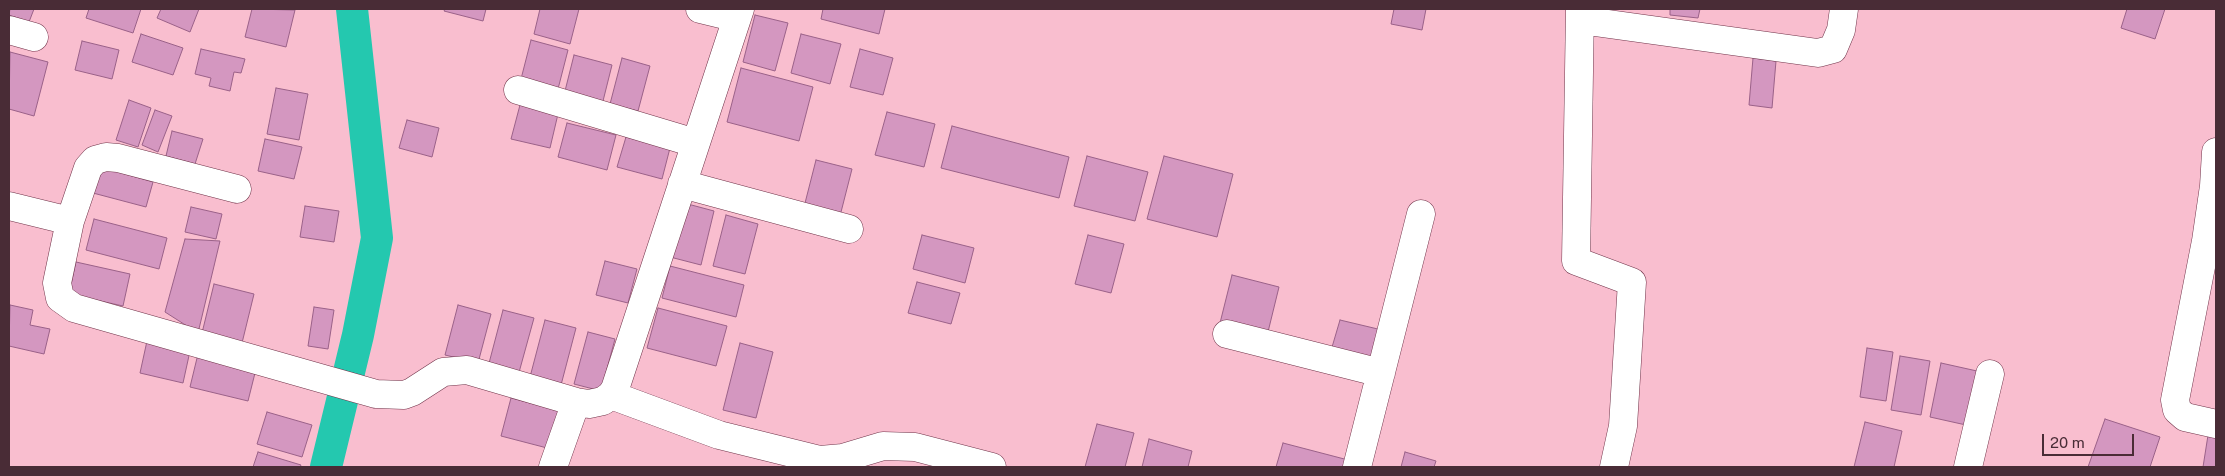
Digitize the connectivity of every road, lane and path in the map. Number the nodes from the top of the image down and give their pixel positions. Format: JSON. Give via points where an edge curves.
{"nodes":[{"id":1,"x":700,"y":9,"type":"edge"},
{"id":2,"x":1844,"y":9,"type":"edge"},
{"id":3,"x":739,"y":14,"type":"edge"},
{"id":4,"x":1580,"y":14,"type":"edge"},
{"id":5,"x":518,"y":90,"type":"dead end"},
{"id":6,"x":695,"y":143,"type":"junction"},
{"id":7,"x":2216,"y":152,"type":"edge"},
{"id":8,"x":682,"y":184,"type":"junction"},
{"id":9,"x":238,"y":188,"type":"dead end"},
{"id":10,"x":9,"y":206,"type":"edge"},
{"id":11,"x":1421,"y":214,"type":"dead end"},
{"id":12,"x":70,"y":221,"type":"junction"},
{"id":13,"x":849,"y":229,"type":"dead end"},
{"id":14,"x":1227,"y":334,"type":"dead end"},
{"id":15,"x":1381,"y":373,"type":"junction"},
{"id":16,"x":1990,"y":374,"type":"dead end"},
{"id":17,"x":611,"y":395,"type":"junction"},
{"id":18,"x":576,"y":402,"type":"junction"},
{"id":19,"x":2216,"y":424,"type":"edge"},
{"id":20,"x":859,"y":459,"type":"edge"},
{"id":21,"x":553,"y":467,"type":"edge"},
{"id":22,"x":992,"y":467,"type":"edge"},
{"id":23,"x":1357,"y":467,"type":"edge"},
{"id":24,"x":1614,"y":467,"type":"edge"},
{"id":25,"x":1968,"y":467,"type":"edge"}],
"edges":[{"from":1,"to":3,"type":"street"},
{"from":2,"to":4,"type":"street","via":[[1841,30],[1833,49],[1818,53]]},
{"from":3,"to":6,"type":"street"},
{"from":4,"to":24,"type":"street","via":[[1576,261],[1632,282],[1623,426]]},
{"from":5,"to":6,"type":"street"},
{"from":6,"to":8,"type":"street"},
{"from":7,"to":19,"type":"street","via":[[2206,241],[2175,400],[2177,410],[2185,417]]},
{"from":8,"to":13,"type":"street"},
{"from":8,"to":17,"type":"street"},
{"from":9,"to":12,"type":"street","via":[[106,157],[95,160],[88,168]]},
{"from":10,"to":12,"type":"street"},
{"from":11,"to":15,"type":"street"},
{"from":12,"to":18,"type":"street","via":[[57,283],[60,298],[74,308],[376,394],[404,395],[443,372],[467,370]]},
{"from":14,"to":15,"type":"street"},
{"from":15,"to":23,"type":"street"},
{"from":16,"to":25,"type":"street"},
{"from":17,"to":18,"type":"street","via":[[603,401],[589,404]]},
{"from":17,"to":20,"type":"street","via":[[719,435],[820,460]]},
{"from":18,"to":21,"type":"street"},
{"from":20,"to":22,"type":"street","via":[[883,446],[915,447]]}]}
